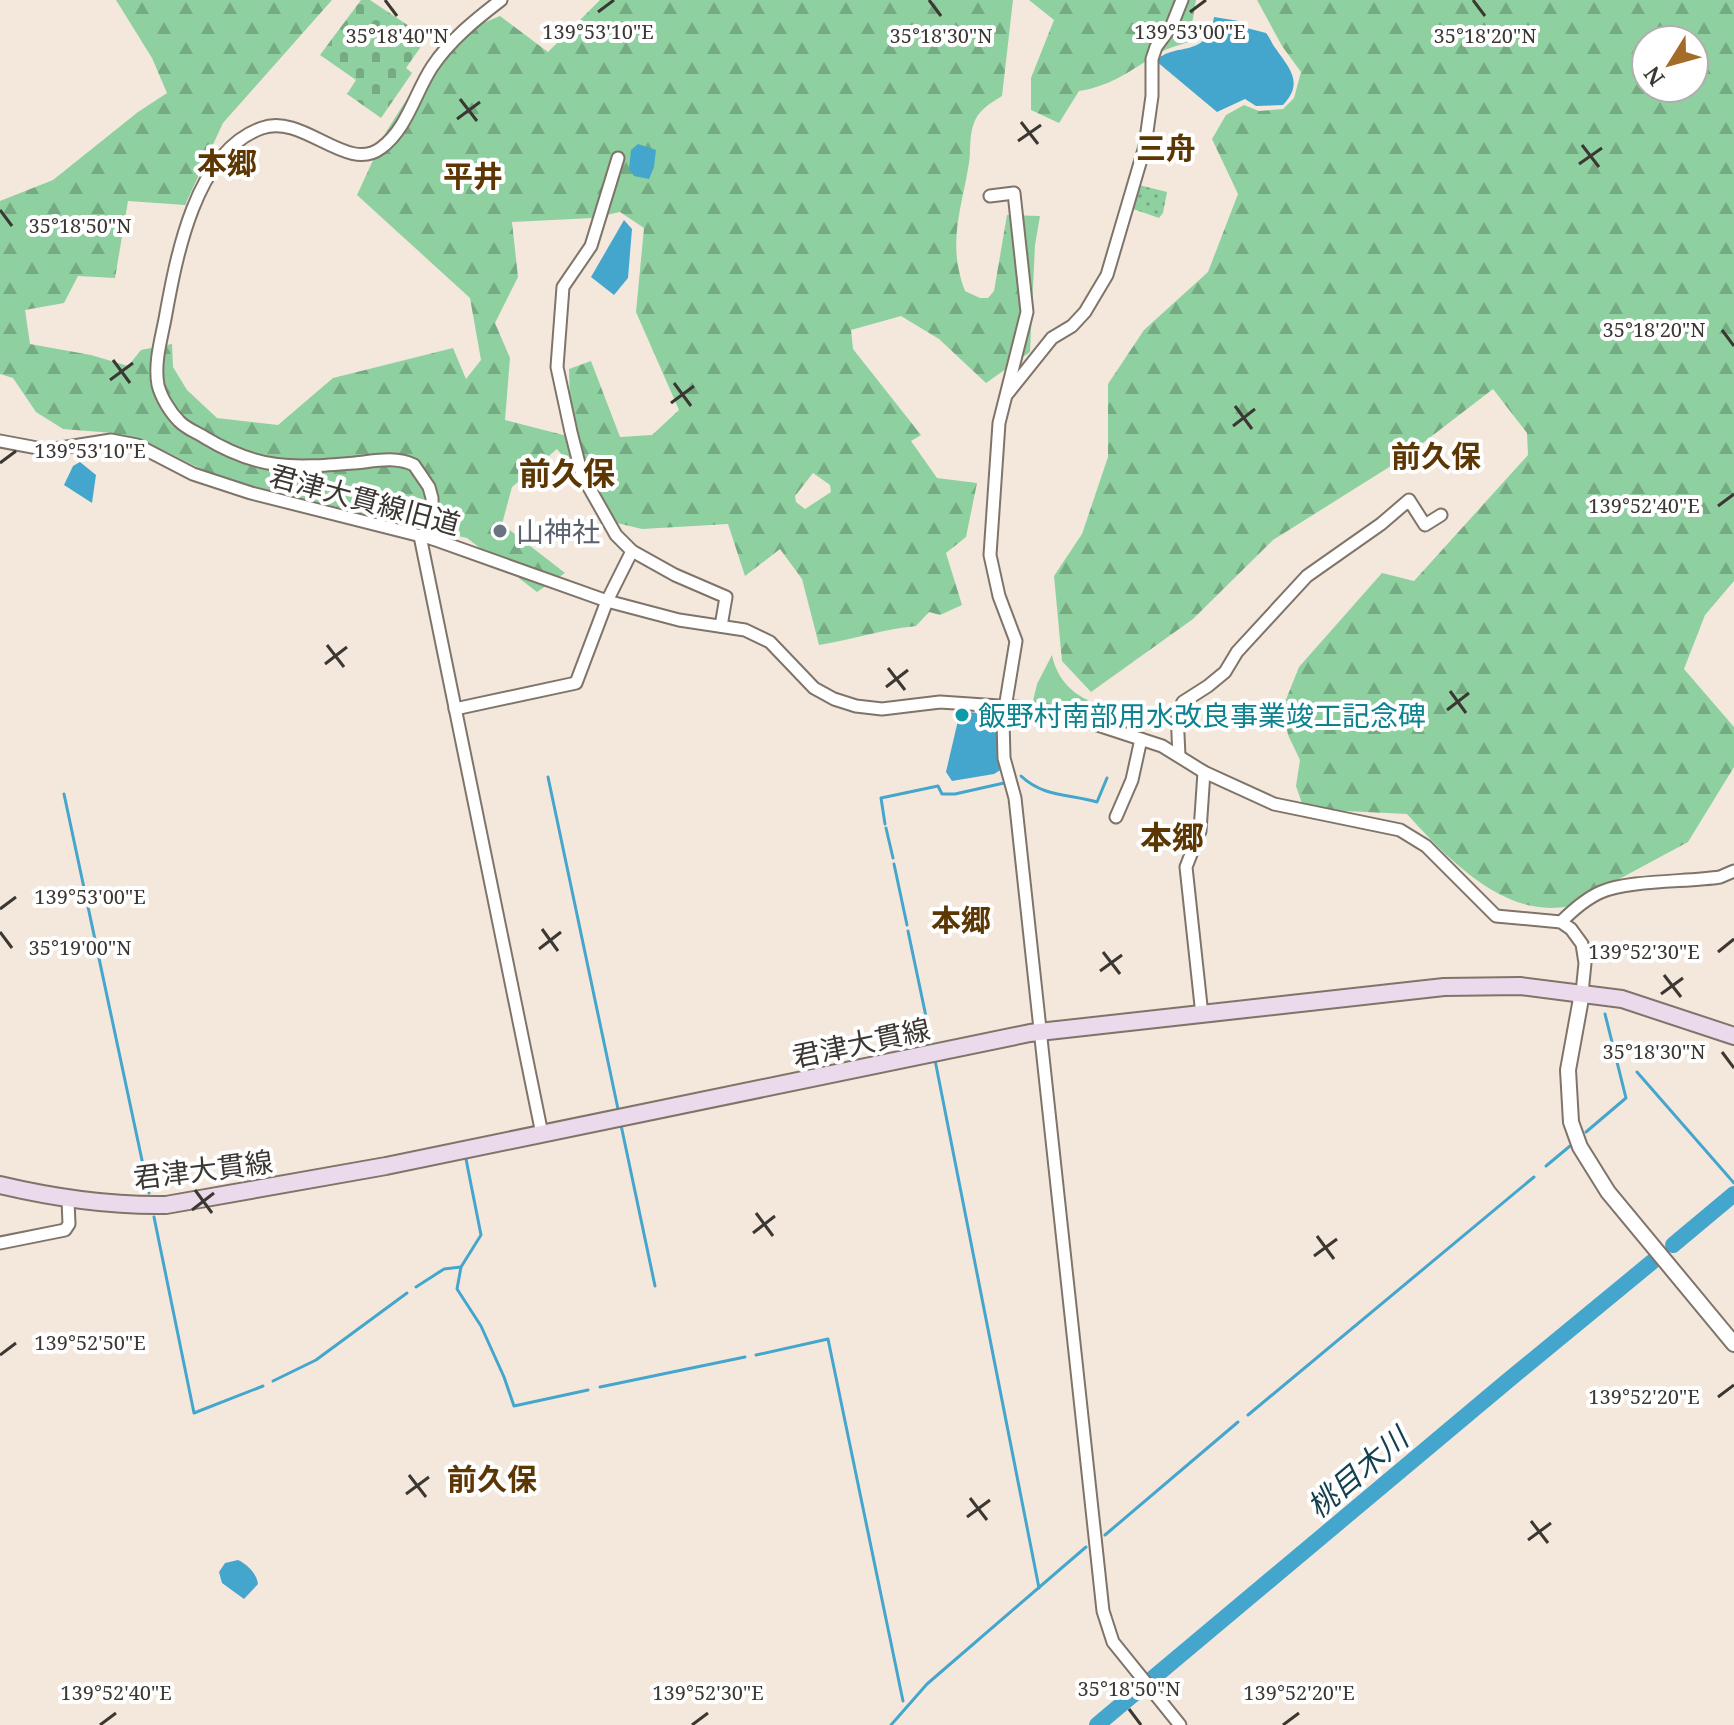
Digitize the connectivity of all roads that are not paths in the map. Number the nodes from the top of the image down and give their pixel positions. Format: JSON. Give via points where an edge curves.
{"nodes":[{"id":1,"x":501,"y":0,"type":"edge"},
{"id":2,"x":1182,"y":0,"type":"edge"},
{"id":3,"x":618,"y":158,"type":"dead end"},
{"id":4,"x":990,"y":196,"type":"dead end"},
{"id":5,"x":1008,"y":394,"type":"junction"},
{"id":6,"x":0,"y":441,"type":"edge"},
{"id":7,"x":1441,"y":515,"type":"dead end"},
{"id":8,"x":420,"y":536,"type":"junction"},
{"id":9,"x":433,"y":539,"type":"junction"},
{"id":10,"x":632,"y":551,"type":"junction"},
{"id":11,"x":607,"y":601,"type":"junction"},
{"id":12,"x":721,"y":626,"type":"junction"},
{"id":13,"x":1005,"y":707,"type":"junction"},
{"id":14,"x":455,"y":709,"type":"junction"},
{"id":15,"x":1141,"y":739,"type":"junction"},
{"id":16,"x":1179,"y":756,"type":"junction"},
{"id":17,"x":1204,"y":772,"type":"junction"},
{"id":18,"x":1116,"y":817,"type":"dead end"},
{"id":19,"x":1734,"y":871,"type":"edge"},
{"id":20,"x":1561,"y":922,"type":"junction"},
{"id":21,"x":1582,"y":993,"type":"junction"},
{"id":22,"x":1202,"y":1015,"type":"junction"},
{"id":23,"x":1041,"y":1032,"type":"junction"},
{"id":24,"x":1734,"y":1036,"type":"edge"},
{"id":25,"x":542,"y":1134,"type":"junction"},
{"id":26,"x":0,"y":1185,"type":"edge"},
{"id":27,"x":68,"y":1200,"type":"junction"},
{"id":28,"x":0,"y":1243,"type":"edge"},
{"id":29,"x":1734,"y":1344,"type":"edge"},
{"id":30,"x":1180,"y":1725,"type":"edge"}],
"edges":[{"from":1,"to":9,"type":"street","via":[[453,40],[431,68],[392,139],[378,151],[354,154],[274,124],[226,152],[211,173],[184,236],[158,359],[162,397],[179,421],[234,454],[298,468],[392,459],[414,465],[432,498]]},
{"from":2,"to":5,"type":"street","via":[[1152,59],[1145,146],[1107,275],[1085,312],[1052,338]]},
{"from":3,"to":10,"type":"street","via":[[591,246],[563,287],[557,367],[582,475],[616,535]]},
{"from":4,"to":5,"type":"street","via":[[1014,193],[1027,312]]},
{"from":5,"to":13,"type":"street","via":[[999,423],[990,535],[992,572],[1016,641]]},
{"from":6,"to":8,"type":"street","name":"君津大貫線旧道","via":[[48,450],[111,440],[137,445],[193,474]]},
{"from":7,"to":16,"type":"street","via":[[1425,525],[1409,500],[1307,576],[1225,672],[1183,702],[1177,713]]},
{"from":8,"to":9,"type":"street","name":"君津大貫線旧道"},
{"from":8,"to":14,"type":"street"},
{"from":9,"to":11,"type":"street","name":"君津大貫線旧道"},
{"from":10,"to":11,"type":"street"},
{"from":10,"to":12,"type":"street","via":[[726,597]]},
{"from":11,"to":12,"type":"street","name":"君津大貫線旧道"},
{"from":11,"to":14,"type":"street","via":[[576,683]]},
{"from":12,"to":13,"type":"street","name":"君津大貫線旧道","via":[[770,642],[814,688],[834,699],[882,709],[940,702]]},
{"from":13,"to":15,"type":"street","name":"君津大貫線旧道","via":[[1064,714]]},
{"from":13,"to":23,"type":"street","via":[[1004,758],[1015,798]]},
{"from":14,"to":25,"type":"street"},
{"from":15,"to":16,"type":"street","name":"君津大貫線旧道"},
{"from":15,"to":18,"type":"street"},
{"from":16,"to":17,"type":"street","name":"君津大貫線旧道"},
{"from":17,"to":20,"type":"street","name":"君津大貫線旧道","via":[[1274,804],[1400,830],[1426,846],[1496,916]]},
{"from":17,"to":22,"type":"street","via":[[1200,831],[1186,867]]},
{"from":19,"to":20,"type":"street","via":[[1699,881],[1602,891]]},
{"from":20,"to":21,"type":"street","via":[[1582,944]]},
{"from":21,"to":22,"type":"main road","name":"君津大貫線","via":[[1486,985]]},
{"from":21,"to":24,"type":"main road","name":"君津大貫線","via":[[1622,999]]},
{"from":21,"to":29,"type":"street","via":[[1568,1070],[1571,1122],[1580,1147],[1608,1192]]},
{"from":22,"to":23,"type":"main road","name":"君津大貫線"},
{"from":23,"to":25,"type":"main road","name":"君津大貫線"},
{"from":23,"to":30,"type":"street","via":[[1103,1611],[1113,1642]]},
{"from":25,"to":27,"type":"main road","name":"君津大貫線","via":[[166,1205]]},
{"from":26,"to":27,"type":"main road","name":"君津大貫線"},
{"from":27,"to":28,"type":"street","via":[[65,1230]]}]}
